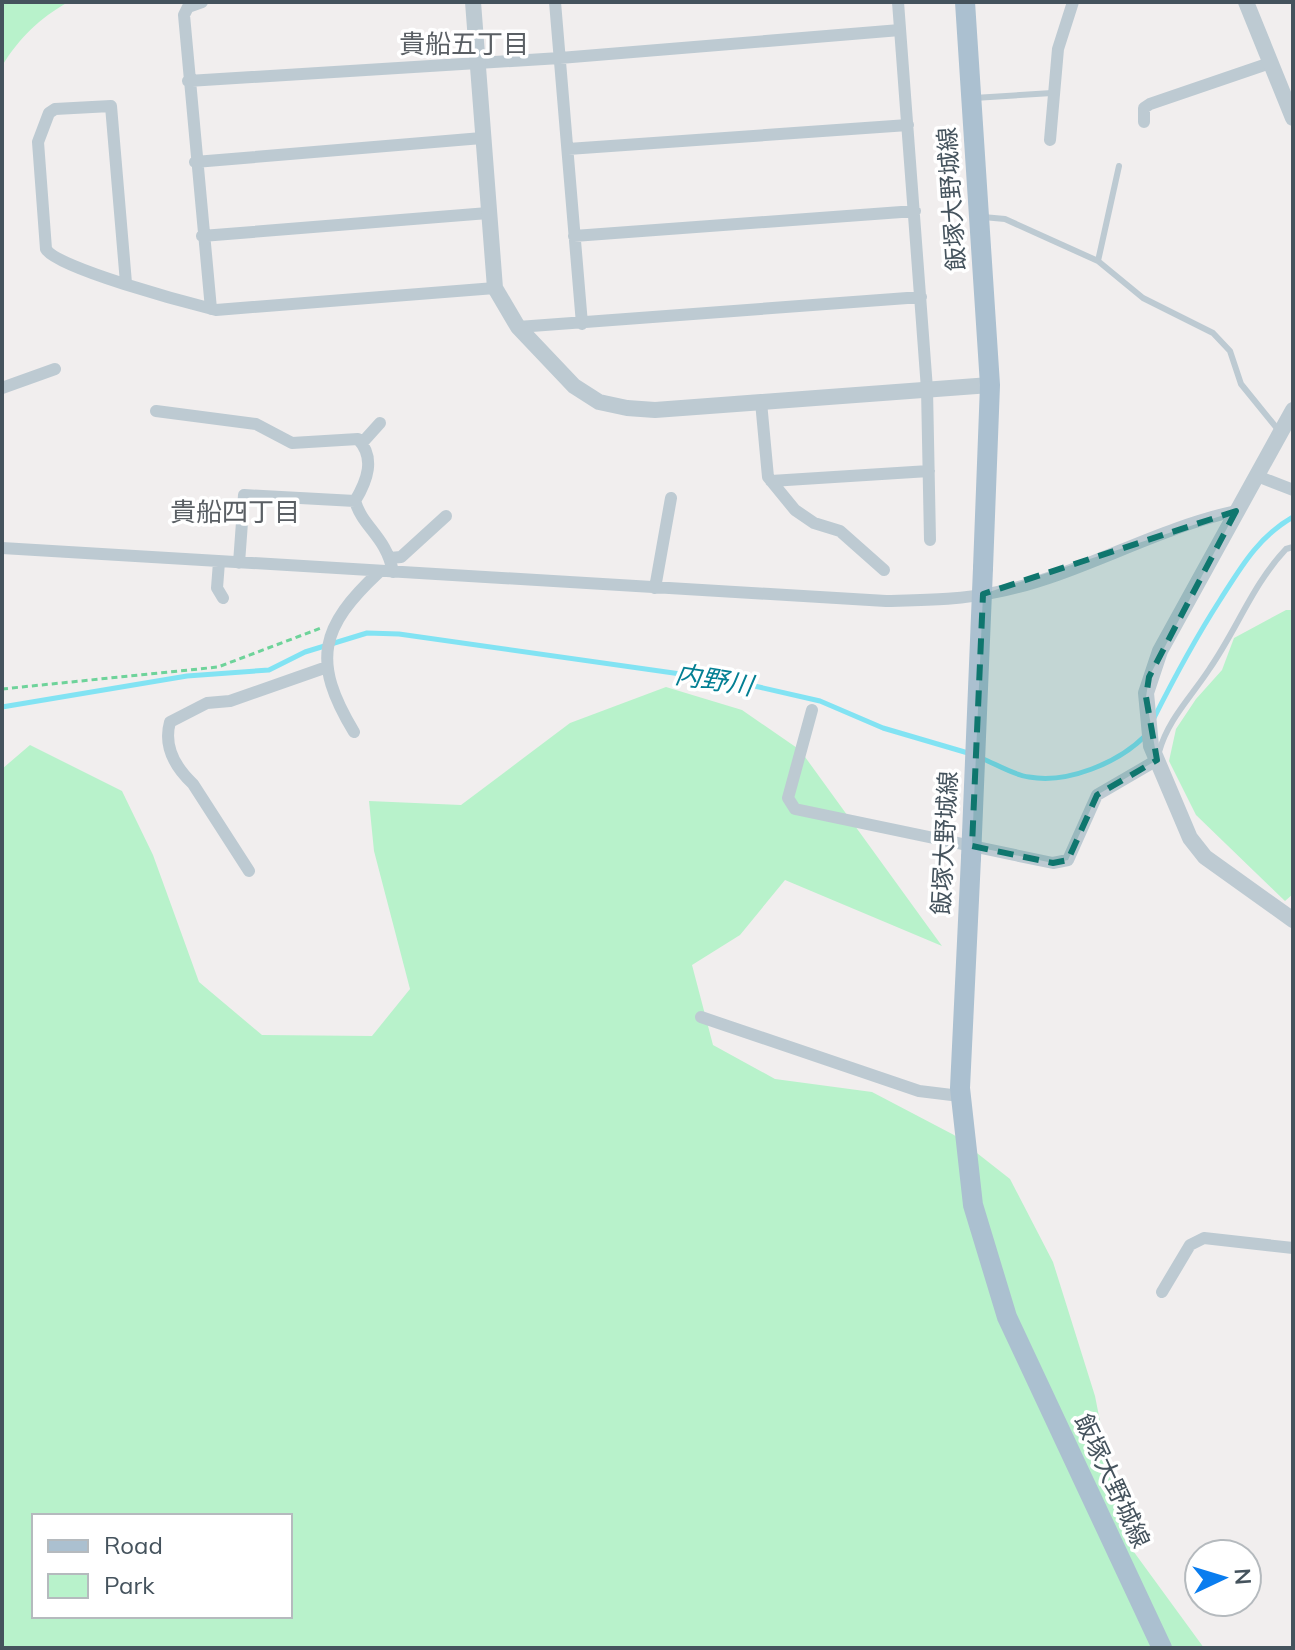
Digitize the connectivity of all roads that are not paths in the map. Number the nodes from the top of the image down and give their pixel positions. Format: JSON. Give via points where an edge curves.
{"nodes":[{"id":1,"x":202,"y":2,"type":"edge"},
{"id":2,"x":473,"y":2,"type":"edge"},
{"id":3,"x":555,"y":2,"type":"edge"},
{"id":4,"x":898,"y":2,"type":"edge"},
{"id":5,"x":965,"y":2,"type":"edge"},
{"id":6,"x":1073,"y":2,"type":"edge"},
{"id":7,"x":1246,"y":2,"type":"edge"},
{"id":8,"x":900,"y":30,"type":"junction"},
{"id":9,"x":560,"y":58,"type":"junction"},
{"id":10,"x":477,"y":63,"type":"junction"},
{"id":11,"x":1270,"y":63,"type":"junction"},
{"id":12,"x":188,"y":81,"type":"junction"},
{"id":13,"x":1052,"y":93,"type":"junction"},
{"id":14,"x":971,"y":98,"type":"junction"},
{"id":15,"x":1293,"y":118,"type":"edge"},
{"id":16,"x":1144,"y":122,"type":"dead end"},
{"id":17,"x":908,"y":125,"type":"junction"},
{"id":18,"x":482,"y":138,"type":"junction"},
{"id":19,"x":1050,"y":140,"type":"dead end"},
{"id":20,"x":568,"y":149,"type":"junction"},
{"id":21,"x":195,"y":162,"type":"junction"},
{"id":22,"x":1119,"y":166,"type":"dead end"},
{"id":23,"x":915,"y":211,"type":"junction"},
{"id":24,"x":488,"y":213,"type":"junction"},
{"id":25,"x":980,"y":217,"type":"junction"},
{"id":26,"x":202,"y":236,"type":"junction"},
{"id":27,"x":574,"y":236,"type":"junction"},
{"id":28,"x":1098,"y":261,"type":"junction"},
{"id":29,"x":126,"y":283,"type":"junction"},
{"id":30,"x":495,"y":288,"type":"junction"},
{"id":31,"x":921,"y":297,"type":"junction"},
{"id":32,"x":211,"y":309,"type":"junction"},
{"id":33,"x":582,"y":324,"type":"junction"},
{"id":34,"x":518,"y":327,"type":"junction"},
{"id":35,"x":55,"y":369,"type":"dead end"},
{"id":36,"x":990,"y":385,"type":"junction"},
{"id":37,"x":2,"y":388,"type":"edge"},
{"id":38,"x":927,"y":389,"type":"junction"},
{"id":39,"x":761,"y":402,"type":"junction"},
{"id":40,"x":1293,"y":410,"type":"edge"},
{"id":41,"x":156,"y":411,"type":"dead end"},
{"id":42,"x":380,"y":423,"type":"dead end"},
{"id":43,"x":1280,"y":432,"type":"junction"},
{"id":44,"x":362,"y":443,"type":"junction"},
{"id":45,"x":929,"y":471,"type":"junction"},
{"id":46,"x":1257,"y":476,"type":"junction"},
{"id":47,"x":771,"y":481,"type":"junction"},
{"id":48,"x":1293,"y":490,"type":"edge"},
{"id":49,"x":671,"y":498,"type":"dead end"},
{"id":50,"x":355,"y":501,"type":"junction"},
{"id":51,"x":1236,"y":511,"type":"junction"},
{"id":52,"x":446,"y":516,"type":"dead end"},
{"id":53,"x":930,"y":540,"type":"dead end"},
{"id":54,"x":1293,"y":547,"type":"edge"},
{"id":55,"x":2,"y":548,"type":"edge"},
{"id":56,"x":390,"y":558,"type":"junction"},
{"id":57,"x":219,"y":562,"type":"junction"},
{"id":58,"x":239,"y":563,"type":"junction"},
{"id":59,"x":884,"y":570,"type":"dead end"},
{"id":60,"x":379,"y":572,"type":"junction"},
{"id":61,"x":393,"y":572,"type":"junction"},
{"id":62,"x":655,"y":588,"type":"junction"},
{"id":63,"x":223,"y":598,"type":"dead end"},
{"id":64,"x":326,"y":663,"type":"junction"},
{"id":65,"x":812,"y":710,"type":"dead end"},
{"id":66,"x":354,"y":732,"type":"dead end"},
{"id":67,"x":1154,"y":753,"type":"junction"},
{"id":68,"x":249,"y":871,"type":"dead end"},
{"id":69,"x":1293,"y":920,"type":"edge"},
{"id":70,"x":701,"y":1017,"type":"dead end"},
{"id":71,"x":960,"y":1096,"type":"junction"},
{"id":72,"x":1293,"y":1248,"type":"edge"},
{"id":73,"x":1162,"y":1292,"type":"dead end"},
{"id":74,"x":1162,"y":1648,"type":"edge"}],
"edges":[{"from":1,"to":12,"type":"street","via":[[188,7],[184,15]]},
{"from":2,"to":10,"type":"street"},
{"from":3,"to":9,"type":"street"},
{"from":4,"to":8,"type":"street"},
{"from":5,"to":14,"type":"main road","name":"飯塚大野城線"},
{"from":6,"to":13,"type":"street","via":[[1058,49]]},
{"from":7,"to":11,"type":"street"},
{"from":8,"to":9,"type":"street"},
{"from":8,"to":17,"type":"street"},
{"from":9,"to":10,"type":"street"},
{"from":9,"to":20,"type":"street"},
{"from":10,"to":12,"type":"street"},
{"from":10,"to":18,"type":"street"},
{"from":11,"to":15,"type":"street"},
{"from":11,"to":16,"type":"street","via":[[1150,104],[1144,108]]},
{"from":12,"to":21,"type":"street"},
{"from":13,"to":14,"type":"lane"},
{"from":13,"to":19,"type":"street"},
{"from":14,"to":25,"type":"main road","name":"飯塚大野城線"},
{"from":17,"to":20,"type":"street"},
{"from":17,"to":23,"type":"street"},
{"from":18,"to":21,"type":"street"},
{"from":18,"to":24,"type":"street"},
{"from":20,"to":27,"type":"street"},
{"from":21,"to":26,"type":"street"},
{"from":22,"to":28,"type":"lane"},
{"from":23,"to":27,"type":"street"},
{"from":23,"to":31,"type":"street"},
{"from":24,"to":26,"type":"street"},
{"from":24,"to":30,"type":"street"},
{"from":25,"to":28,"type":"lane","via":[[1005,219]]},
{"from":25,"to":36,"type":"main road","name":"飯塚大野城線"},
{"from":26,"to":32,"type":"street"},
{"from":27,"to":33,"type":"street"},
{"from":28,"to":43,"type":"lane","via":[[1143,298],[1213,333],[1230,351],[1241,384]]},
{"from":29,"to":29,"type":"street","via":[[55,260],[46,249],[38,142],[55,109],[111,106]]},
{"from":29,"to":32,"type":"street"},
{"from":30,"to":32,"type":"street"},
{"from":30,"to":34,"type":"street"},
{"from":31,"to":33,"type":"street"},
{"from":31,"to":38,"type":"street"},
{"from":33,"to":34,"type":"street"},
{"from":34,"to":39,"type":"street","via":[[574,386],[599,402],[655,410]]},
{"from":35,"to":37,"type":"street"},
{"from":36,"to":38,"type":"street"},
{"from":36,"to":71,"type":"main road","name":"飯塚大野城線","bridge":true},
{"from":38,"to":39,"type":"street"},
{"from":38,"to":45,"type":"street"},
{"from":39,"to":47,"type":"street"},
{"from":40,"to":43,"type":"street"},
{"from":41,"to":44,"type":"street","via":[[256,424],[292,443],[349,438]]},
{"from":42,"to":44,"type":"street"},
{"from":43,"to":46,"type":"street"},
{"from":44,"to":50,"type":"street","via":[[369,473]]},
{"from":45,"to":47,"type":"street"},
{"from":45,"to":53,"type":"street"},
{"from":46,"to":48,"type":"street"},
{"from":46,"to":51,"type":"street"},
{"from":47,"to":59,"type":"street","via":[[795,510],[840,531]]},
{"from":49,"to":62,"type":"street"},
{"from":50,"to":56,"type":"street"},
{"from":50,"to":58,"type":"street","via":[[244,495]]},
{"from":51,"to":62,"type":"street","via":[[1188,522],[1021,585],[944,599],[886,601]]},
{"from":51,"to":67,"type":"street","via":[[1160,651],[1146,697]]},
{"from":52,"to":56,"type":"street","via":[[401,557]]},
{"from":54,"to":67,"type":"lane","via":[[1273,562],[1256,587],[1212,667],[1172,719]]},
{"from":55,"to":57,"type":"street"},
{"from":56,"to":61,"type":"street"},
{"from":57,"to":58,"type":"street"},
{"from":57,"to":63,"type":"street","via":[[217,588]]},
{"from":58,"to":60,"type":"street"},
{"from":60,"to":61,"type":"street"},
{"from":60,"to":64,"type":"street","via":[[348,601],[335,624]]},
{"from":61,"to":62,"type":"street"},
{"from":64,"to":66,"type":"street","via":[[337,703]]},
{"from":64,"to":68,"type":"street","via":[[243,697],[207,703],[170,722],[168,743],[180,772]]},
{"from":65,"to":67,"type":"street","via":[[788,798],[795,809],[1053,863],[1068,860],[1097,795]]},
{"from":67,"to":69,"type":"street","via":[[1190,838],[1205,857]]},
{"from":70,"to":71,"type":"street","via":[[919,1091]]},
{"from":71,"to":74,"type":"main road","name":"飯塚大野城線","via":[[973,1205],[1007,1317]]},
{"from":72,"to":73,"type":"street","via":[[1204,1238],[1190,1245]]}]}
